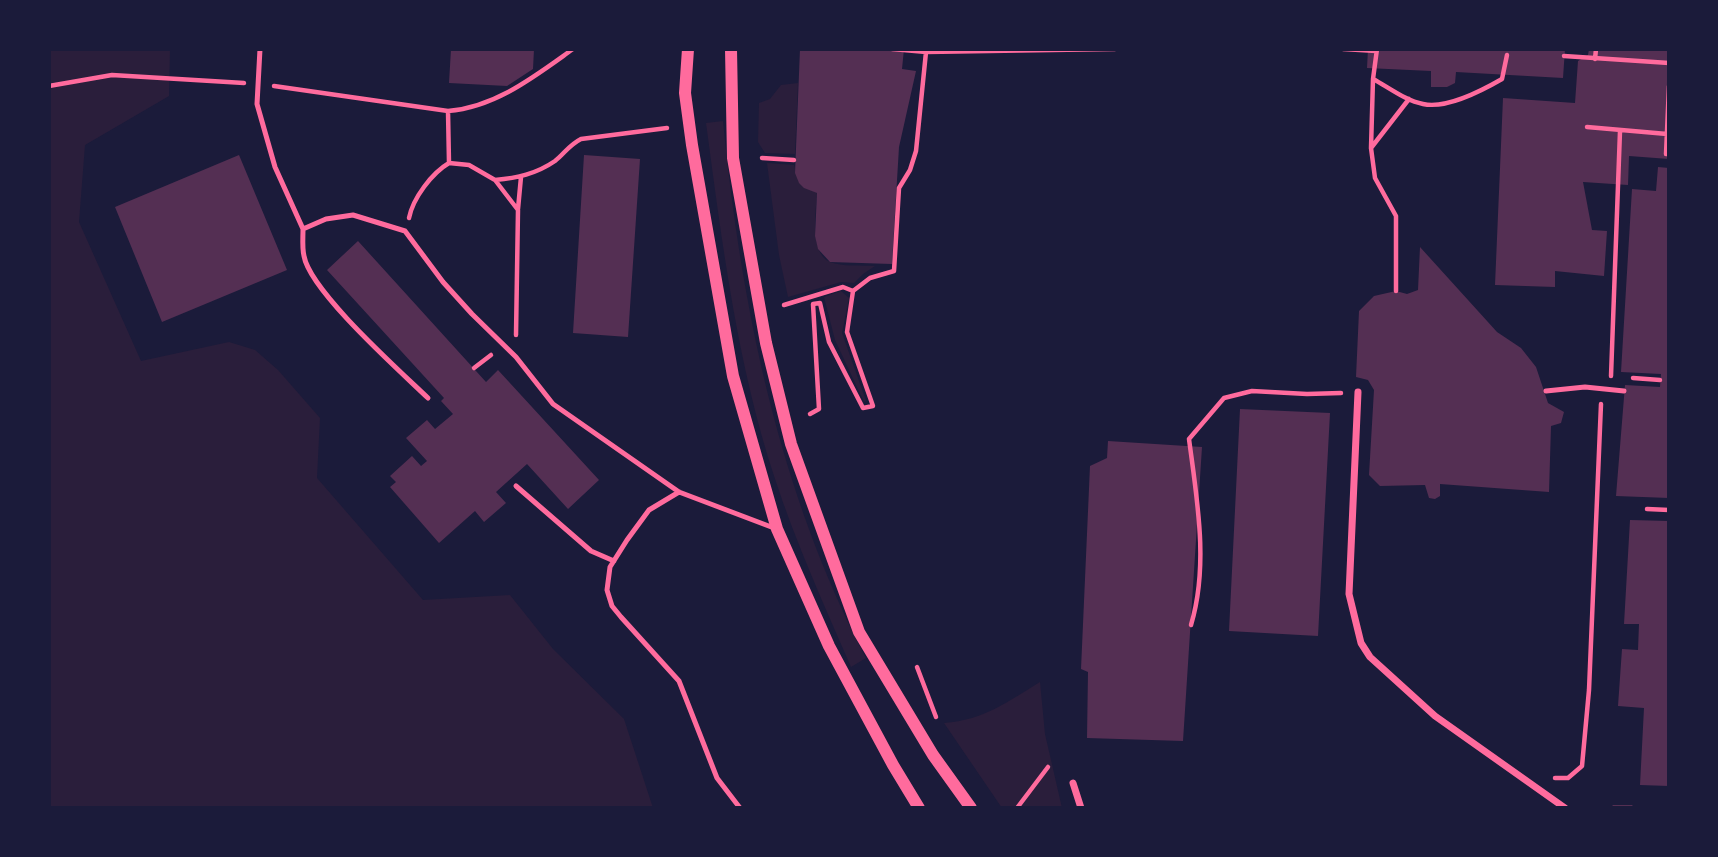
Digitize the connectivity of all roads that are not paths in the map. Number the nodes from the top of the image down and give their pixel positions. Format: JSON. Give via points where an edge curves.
{"nodes":[{"id":1,"x":260,"y":49,"type":"edge"},
{"id":2,"x":688,"y":49,"type":"edge"},
{"id":3,"x":731,"y":49,"type":"edge"},
{"id":4,"x":303,"y":229,"type":"junction"},
{"id":5,"x":1546,"y":391,"type":"dead end"},
{"id":6,"x":1624,"y":391,"type":"dead end"},
{"id":7,"x":1357,"y":392,"type":"road end"},
{"id":8,"x":428,"y":398,"type":"dead end"},
{"id":9,"x":516,"y":486,"type":"dead end"},
{"id":10,"x":679,"y":492,"type":"junction"},
{"id":11,"x":777,"y":529,"type":"junction"},
{"id":12,"x":614,"y":561,"type":"junction"},
{"id":13,"x":740,"y":808,"type":"edge"},
{"id":14,"x":919,"y":808,"type":"edge"},
{"id":15,"x":971,"y":808,"type":"edge"},
{"id":16,"x":1076,"y":808,"type":"edge"},
{"id":17,"x":1081,"y":808,"type":"edge"},
{"id":18,"x":1565,"y":808,"type":"edge"}],
"edges":[{"from":1,"to":4,"type":"lane","via":[[257,104],[275,167]]},
{"from":2,"to":11,"type":"street","via":[[685,93],[692,145],[733,376]]},
{"from":3,"to":15,"type":"street","via":[[733,158],[766,343],[791,444],[859,632]]},
{"from":4,"to":8,"type":"lane","via":[[304,258],[320,286]]},
{"from":4,"to":10,"type":"lane","via":[[353,215],[405,231],[443,282],[516,357],[553,404]]},
{"from":5,"to":6,"type":"lane","via":[[1585,387]]},
{"from":7,"to":18,"type":"street","via":[[1349,594],[1361,643],[1370,657],[1435,716]]},
{"from":9,"to":12,"type":"lane","via":[[591,551]]},
{"from":10,"to":11,"type":"lane"},
{"from":10,"to":12,"type":"lane","via":[[649,510]]},
{"from":11,"to":14,"type":"street","via":[[829,646]]},
{"from":12,"to":13,"type":"lane","via":[[607,590],[612,606],[679,681],[717,778]]},
{"from":16,"to":17,"type":"street","via":[[1073,783]]}]}
